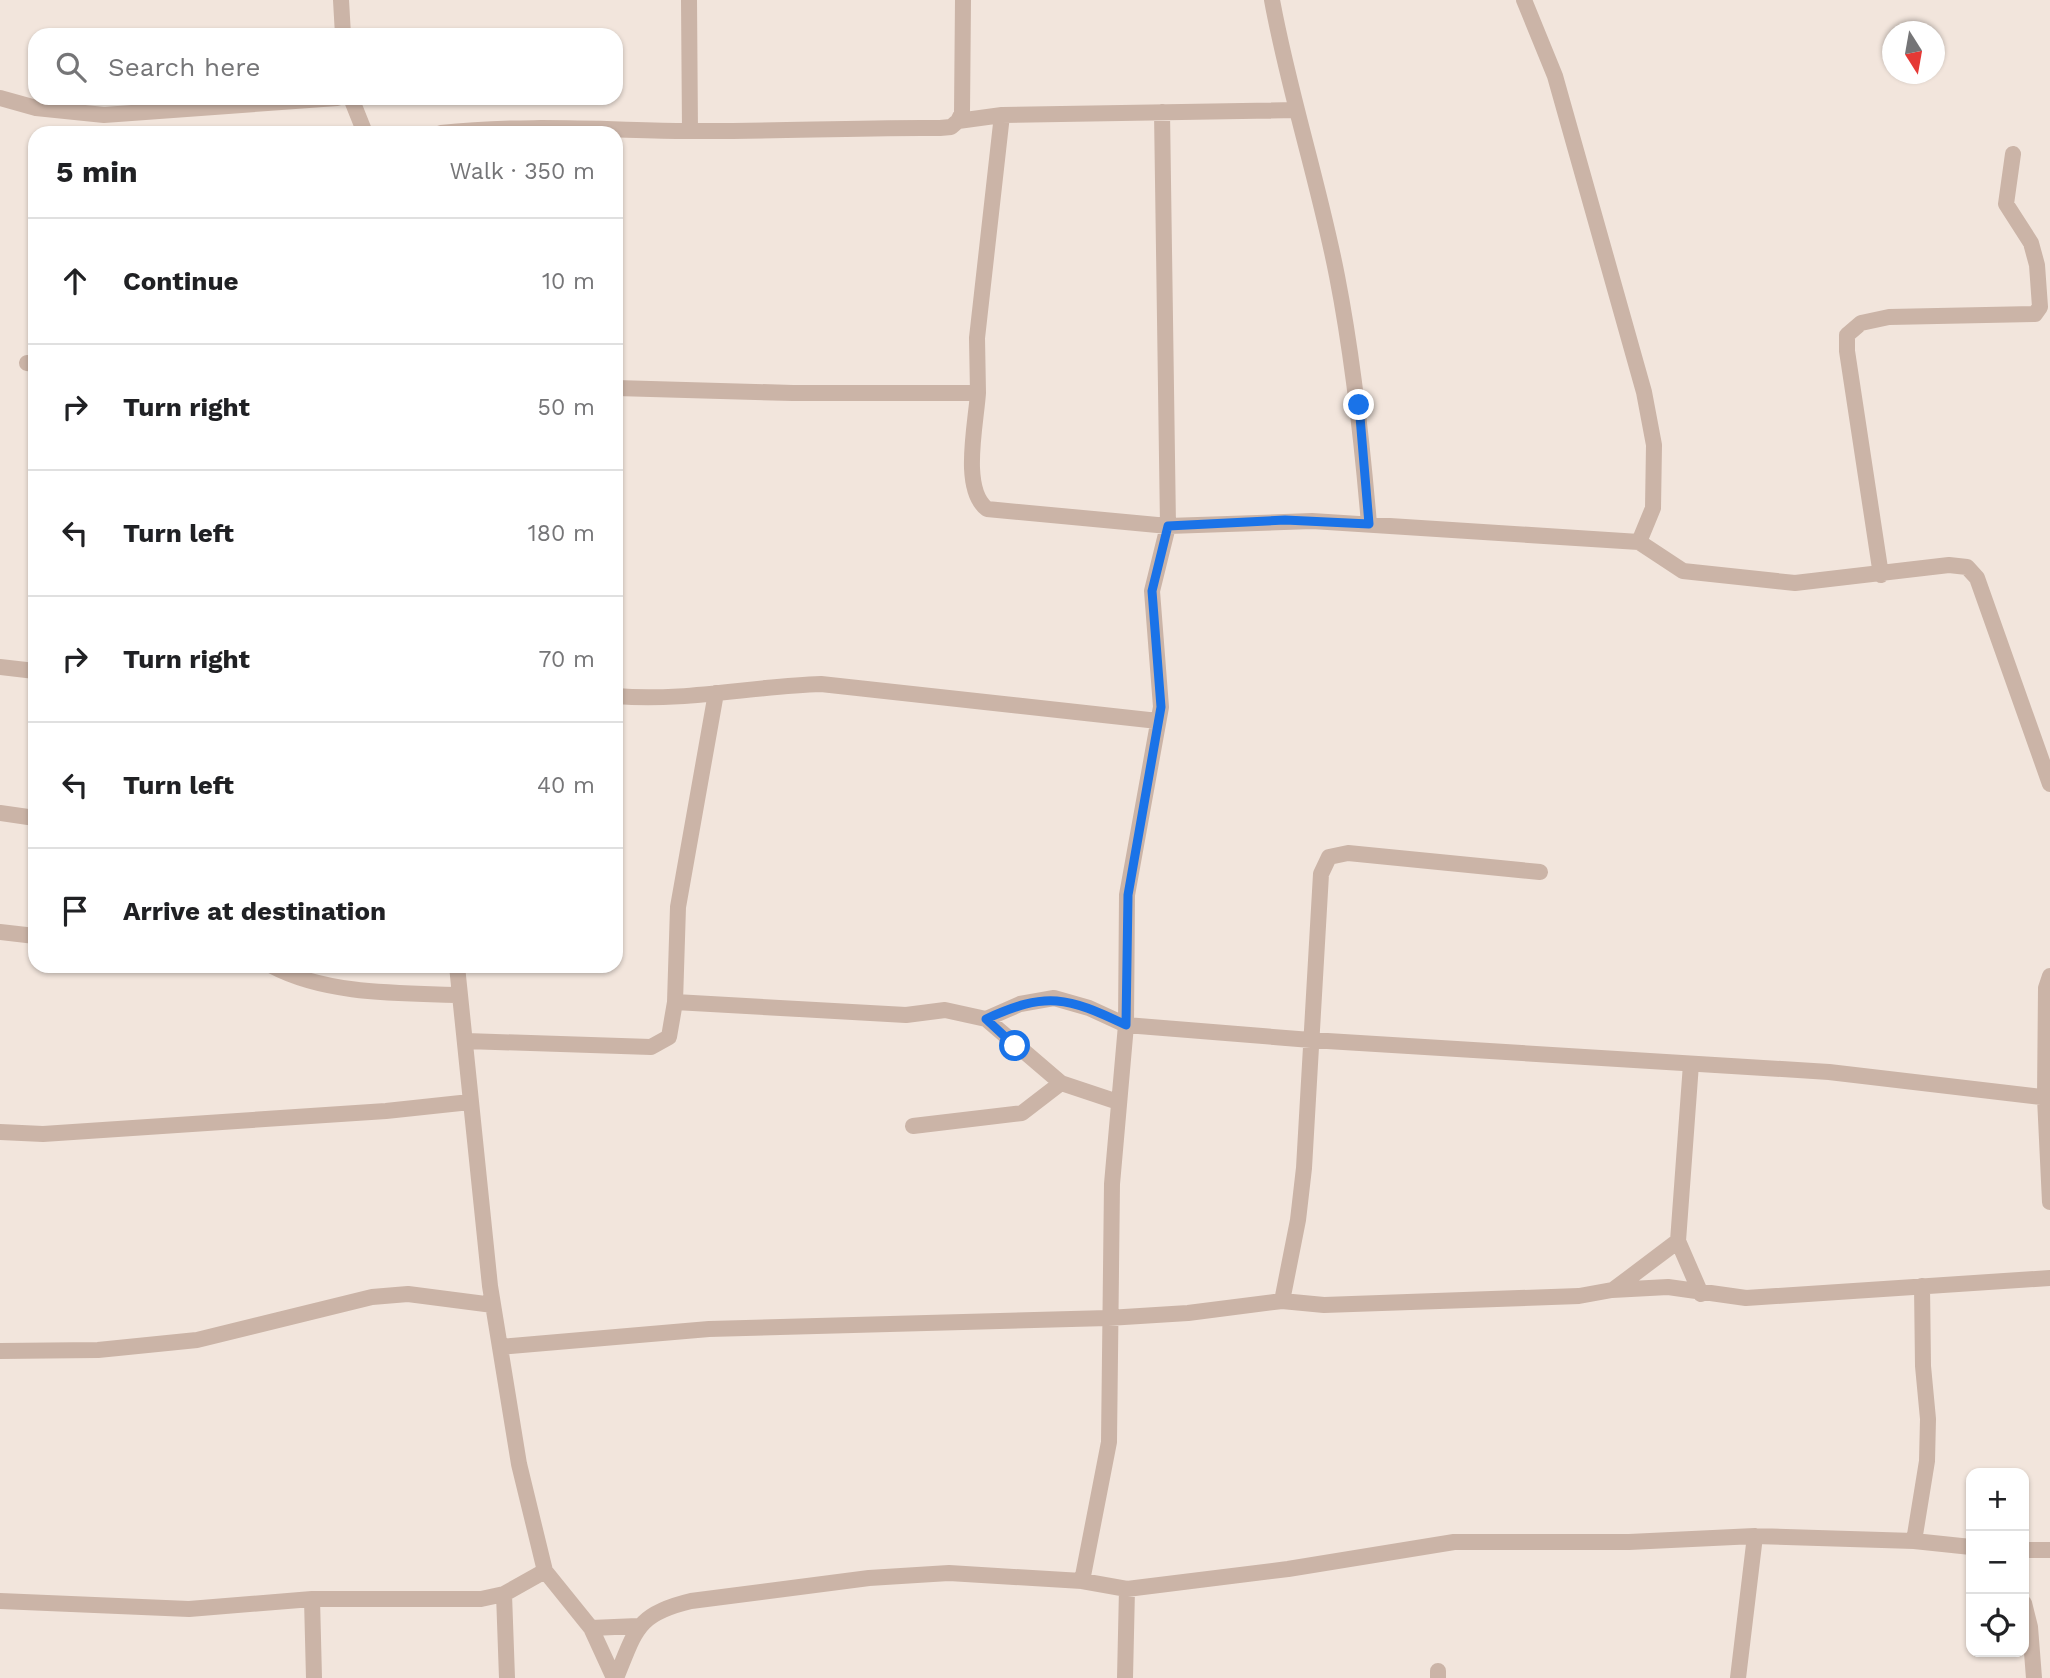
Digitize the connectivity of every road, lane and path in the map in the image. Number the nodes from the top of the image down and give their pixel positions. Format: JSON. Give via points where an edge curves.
{"nodes":[{"id":1,"x":341,"y":0,"type":"edge"},
{"id":2,"x":689,"y":0,"type":"edge"},
{"id":3,"x":963,"y":0,"type":"edge"},
{"id":4,"x":1272,"y":0,"type":"edge"},
{"id":5,"x":1524,"y":0,"type":"edge"},
{"id":6,"x":343,"y":28,"type":"edge"},
{"id":7,"x":0,"y":99,"type":"edge"},
{"id":8,"x":241,"y":105,"type":"edge"},
{"id":9,"x":354,"y":105,"type":"edge"},
{"id":10,"x":1297,"y":110,"type":"junction"},
{"id":11,"x":1162,"y":112,"type":"junction"},
{"id":12,"x":1002,"y":115,"type":"junction"},
{"id":13,"x":958,"y":121,"type":"junction"},
{"id":14,"x":362,"y":126,"type":"edge"},
{"id":15,"x":623,"y":130,"type":"edge"},
{"id":16,"x":690,"y":131,"type":"junction"},
{"id":17,"x":2013,"y":154,"type":"dead end"},
{"id":18,"x":623,"y":388,"type":"edge"},
{"id":19,"x":978,"y":393,"type":"junction"},
{"id":20,"x":1369,"y":524,"type":"junction"},
{"id":21,"x":1168,"y":526,"type":"junction"},
{"id":22,"x":1639,"y":542,"type":"junction"},
{"id":23,"x":1881,"y":575,"type":"junction"},
{"id":24,"x":0,"y":667,"type":"edge"},
{"id":25,"x":28,"y":670,"type":"edge"},
{"id":26,"x":716,"y":693,"type":"junction"},
{"id":27,"x":623,"y":696,"type":"edge"},
{"id":28,"x":1158,"y":721,"type":"junction"},
{"id":29,"x":2050,"y":783,"type":"edge"},
{"id":30,"x":0,"y":813,"type":"edge"},
{"id":31,"x":28,"y":817,"type":"edge"},
{"id":32,"x":1540,"y":872,"type":"dead end"},
{"id":33,"x":0,"y":932,"type":"edge"},
{"id":34,"x":28,"y":935,"type":"edge"},
{"id":35,"x":295,"y":973,"type":"edge"},
{"id":36,"x":458,"y":973,"type":"edge"},
{"id":37,"x":2050,"y":976,"type":"edge"},
{"id":38,"x":460,"y":995,"type":"junction"},
{"id":39,"x":675,"y":1002,"type":"junction"},
{"id":40,"x":986,"y":1019,"type":"junction"},
{"id":41,"x":1126,"y":1025,"type":"junction"},
{"id":42,"x":1311,"y":1040,"type":"junction"},
{"id":43,"x":466,"y":1041,"type":"junction"},
{"id":44,"x":1690,"y":1064,"type":"junction"},
{"id":45,"x":1060,"y":1083,"type":"junction"},
{"id":46,"x":2048,"y":1098,"type":"edge"},
{"id":47,"x":470,"y":1102,"type":"junction"},
{"id":48,"x":1118,"y":1102,"type":"junction"},
{"id":49,"x":913,"y":1126,"type":"dead end"},
{"id":50,"x":0,"y":1132,"type":"edge"},
{"id":51,"x":2050,"y":1202,"type":"edge"},
{"id":52,"x":1678,"y":1241,"type":"junction"},
{"id":53,"x":2050,"y":1278,"type":"edge"},
{"id":54,"x":1922,"y":1286,"type":"junction"},
{"id":55,"x":1612,"y":1290,"type":"junction"},
{"id":56,"x":1701,"y":1294,"type":"junction"},
{"id":57,"x":1282,"y":1301,"type":"junction"},
{"id":58,"x":493,"y":1305,"type":"junction"},
{"id":59,"x":1108,"y":1318,"type":"junction"},
{"id":60,"x":500,"y":1347,"type":"junction"},
{"id":61,"x":0,"y":1351,"type":"edge"},
{"id":62,"x":1755,"y":1536,"type":"junction"},
{"id":63,"x":1914,"y":1541,"type":"junction"},
{"id":64,"x":1966,"y":1546,"type":"edge"},
{"id":65,"x":2029,"y":1550,"type":"edge"},
{"id":66,"x":2050,"y":1550,"type":"edge"},
{"id":67,"x":545,"y":1571,"type":"junction"},
{"id":68,"x":1082,"y":1581,"type":"junction"},
{"id":69,"x":1127,"y":1589,"type":"junction"},
{"id":70,"x":504,"y":1594,"type":"junction"},
{"id":71,"x":312,"y":1599,"type":"junction"},
{"id":72,"x":0,"y":1601,"type":"edge"},
{"id":73,"x":2029,"y":1623,"type":"edge"},
{"id":74,"x":638,"y":1626,"type":"junction"},
{"id":75,"x":591,"y":1628,"type":"junction"},
{"id":76,"x":314,"y":1678,"type":"edge"},
{"id":77,"x":507,"y":1678,"type":"edge"},
{"id":78,"x":615,"y":1678,"type":"edge"},
{"id":79,"x":1125,"y":1678,"type":"edge"},
{"id":80,"x":1738,"y":1678,"type":"edge"},
{"id":81,"x":2034,"y":1678,"type":"edge"}],
"edges":[{"from":1,"to":6,"type":"street"},
{"from":2,"to":16,"type":"street"},
{"from":3,"to":13,"type":"street","via":[[962,113]]},
{"from":4,"to":10,"type":"street"},
{"from":5,"to":22,"type":"street","via":[[1555,76],[1644,393],[1654,445],[1653,508]]},
{"from":7,"to":8,"type":"street","via":[[104,115]]},
{"from":9,"to":14,"type":"street"},
{"from":10,"to":11,"type":"street"},
{"from":10,"to":20,"type":"street","via":[[1339,287],[1359,405]]},
{"from":11,"to":12,"type":"street"},
{"from":11,"to":21,"type":"street"},
{"from":12,"to":13,"type":"street"},
{"from":12,"to":19,"type":"street","via":[[977,338]]},
{"from":13,"to":16,"type":"street","via":[[940,128]]},
{"from":15,"to":16,"type":"street"},
{"from":17,"to":23,"type":"street","via":[[2006,204],[2031,243],[2037,265],[2040,307],[2035,314],[1889,317],[1861,323],[1847,335]]},
{"from":18,"to":19,"type":"street"},
{"from":19,"to":21,"type":"street","via":[[972,484],[978,501],[988,509]]},
{"from":20,"to":21,"type":"street","via":[[1285,520]]},
{"from":20,"to":22,"type":"street"},
{"from":21,"to":28,"type":"street","via":[[1152,591],[1161,707]]},
{"from":22,"to":23,"type":"street","via":[[1683,570],[1795,583]]},
{"from":23,"to":29,"type":"street","via":[[1949,565],[1966,567],[1978,579]]},
{"from":24,"to":25,"type":"street"},
{"from":26,"to":27,"type":"street","via":[[681,698]]},
{"from":26,"to":28,"type":"street","via":[[821,684]]},
{"from":26,"to":39,"type":"street","via":[[678,907]]},
{"from":28,"to":41,"type":"street","via":[[1128,895]]},
{"from":30,"to":31,"type":"street"},
{"from":32,"to":42,"type":"street","via":[[1348,853],[1329,857],[1321,874]]},
{"from":33,"to":34,"type":"street"},
{"from":35,"to":38,"type":"street","via":[[334,985]]},
{"from":36,"to":38,"type":"street"},
{"from":37,"to":46,"type":"street","via":[[2046,988]]},
{"from":38,"to":43,"type":"street"},
{"from":39,"to":40,"type":"street","via":[[906,1015],[945,1010]]},
{"from":39,"to":43,"type":"street","via":[[669,1037],[651,1048]]},
{"from":40,"to":41,"type":"street","via":[[1020,1004],[1054,999]]},
{"from":40,"to":45,"type":"street"},
{"from":41,"to":42,"type":"street"},
{"from":41,"to":48,"type":"street"},
{"from":42,"to":44,"type":"street"},
{"from":42,"to":57,"type":"street","via":[[1298,1220]]},
{"from":43,"to":47,"type":"street"},
{"from":44,"to":46,"type":"street","via":[[1874,1076]]},
{"from":44,"to":52,"type":"street"},
{"from":45,"to":48,"type":"street"},
{"from":45,"to":49,"type":"street","via":[[1022,1113]]},
{"from":46,"to":51,"type":"street"},
{"from":47,"to":50,"type":"street","via":[[43,1134]]},
{"from":47,"to":58,"type":"street"},
{"from":48,"to":59,"type":"street"},
{"from":52,"to":55,"type":"street"},
{"from":52,"to":56,"type":"street"},
{"from":53,"to":54,"type":"street"},
{"from":54,"to":56,"type":"street","via":[[1746,1298]]},
{"from":54,"to":63,"type":"street","via":[[1927,1461]]},
{"from":55,"to":56,"type":"street","via":[[1668,1287]]},
{"from":55,"to":57,"type":"street","via":[[1579,1296],[1324,1306]]},
{"from":57,"to":59,"type":"street"},
{"from":58,"to":60,"type":"street"},
{"from":58,"to":61,"type":"street","via":[[408,1294],[372,1297],[197,1340],[98,1350]]},
{"from":59,"to":60,"type":"street","via":[[709,1329]]},
{"from":59,"to":68,"type":"street","via":[[1112,1367],[1109,1442]]},
{"from":60,"to":67,"type":"street","via":[[519,1464]]},
{"from":62,"to":63,"type":"street"},
{"from":62,"to":69,"type":"street","via":[[1454,1542]]},
{"from":62,"to":80,"type":"street"},
{"from":63,"to":64,"type":"street"},
{"from":65,"to":66,"type":"street"},
{"from":67,"to":70,"type":"street"},
{"from":67,"to":75,"type":"street"},
{"from":68,"to":69,"type":"street"},
{"from":68,"to":74,"type":"street","via":[[1004,1574],[869,1578],[691,1601],[662,1608]]},
{"from":69,"to":79,"type":"street"},
{"from":70,"to":71,"type":"street","via":[[392,1602]]},
{"from":70,"to":77,"type":"street"},
{"from":71,"to":72,"type":"street","via":[[189,1609]]},
{"from":71,"to":76,"type":"street"},
{"from":73,"to":81,"type":"street"},
{"from":74,"to":75,"type":"street"},
{"from":74,"to":78,"type":"street"},
{"from":75,"to":78,"type":"street"}]}
